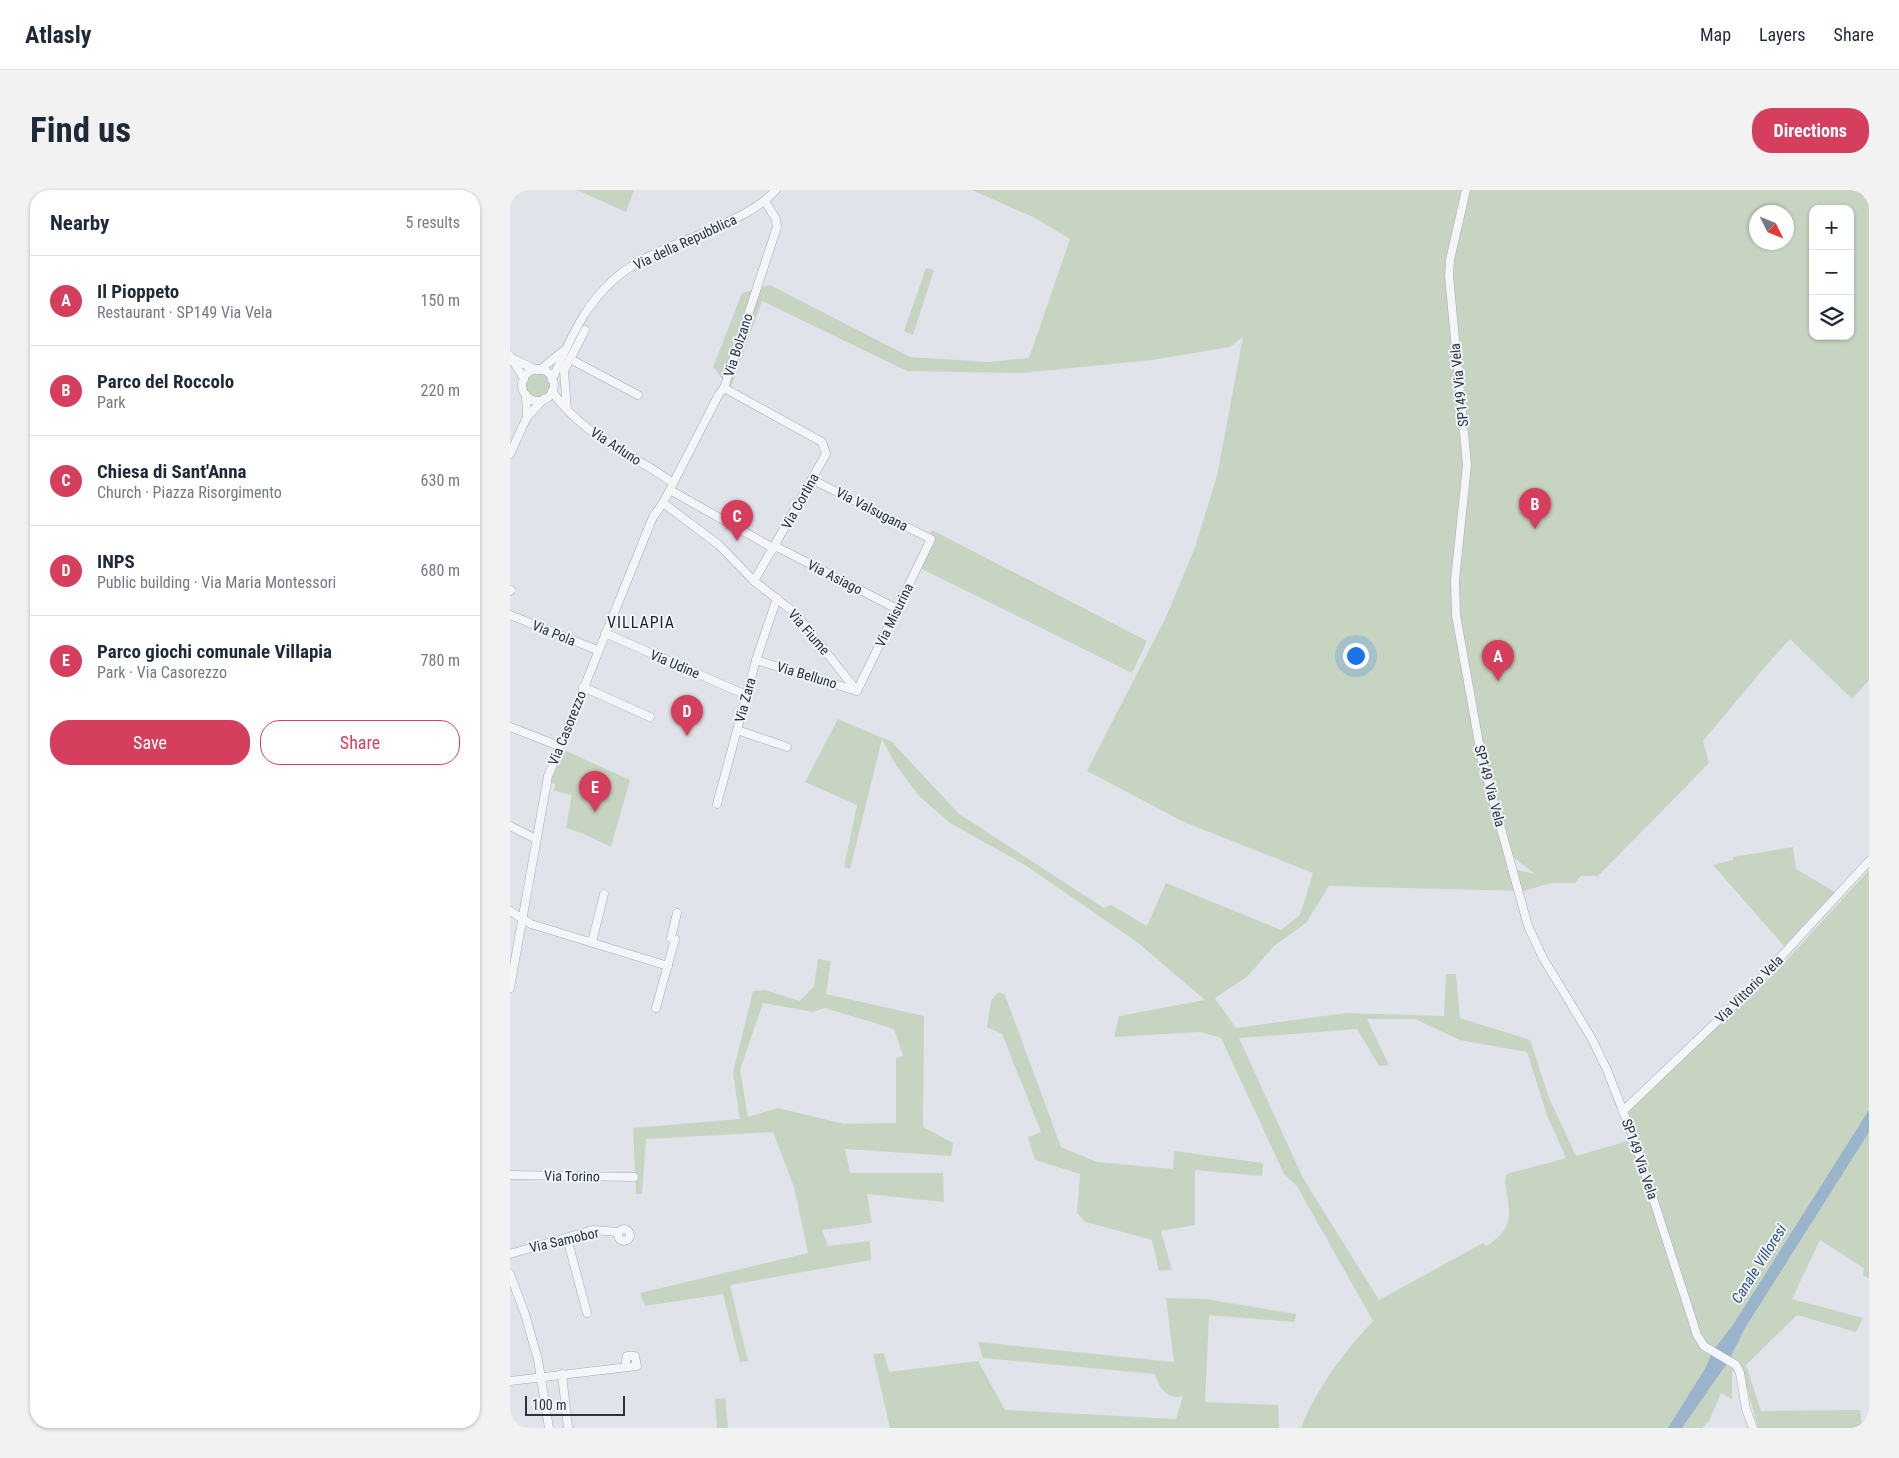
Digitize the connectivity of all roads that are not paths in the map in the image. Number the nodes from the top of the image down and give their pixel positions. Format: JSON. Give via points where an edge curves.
{"nodes":[{"id":1,"x":776,"y":190,"type":"edge"},
{"id":2,"x":1466,"y":190,"type":"edge"},
{"id":3,"x":765,"y":201,"type":"junction"},
{"id":4,"x":585,"y":330,"type":"dead end"},
{"id":5,"x":566,"y":348,"type":"junction"},
{"id":6,"x":512,"y":358,"type":"edge"},
{"id":7,"x":570,"y":359,"type":"junction"},
{"id":8,"x":539,"y":370,"type":"junction"},
{"id":9,"x":524,"y":379,"type":"junction"},
{"id":10,"x":552,"y":380,"type":"junction"},
{"id":11,"x":724,"y":388,"type":"junction"},
{"id":12,"x":552,"y":391,"type":"junction"},
{"id":13,"x":526,"y":395,"type":"junction"},
{"id":14,"x":638,"y":395,"type":"dead end"},
{"id":15,"x":546,"y":399,"type":"junction"},
{"id":16,"x":564,"y":408,"type":"junction"},
{"id":17,"x":527,"y":417,"type":"junction"},
{"id":18,"x":510,"y":454,"type":"edge"},
{"id":19,"x":813,"y":480,"type":"junction"},
{"id":20,"x":671,"y":487,"type":"junction"},
{"id":21,"x":663,"y":504,"type":"junction"},
{"id":22,"x":931,"y":539,"type":"joint"},
{"id":23,"x":773,"y":548,"type":"junction"},
{"id":24,"x":754,"y":581,"type":"junction"},
{"id":25,"x":777,"y":598,"type":"junction"},
{"id":26,"x":897,"y":609,"type":"junction"},
{"id":27,"x":510,"y":615,"type":"edge"},
{"id":28,"x":604,"y":633,"type":"junction"},
{"id":29,"x":597,"y":650,"type":"junction"},
{"id":30,"x":756,"y":660,"type":"junction"},
{"id":31,"x":583,"y":687,"type":"junction"},
{"id":32,"x":858,"y":691,"type":"junction"},
{"id":33,"x":746,"y":695,"type":"junction"},
{"id":34,"x":650,"y":717,"type":"dead end"},
{"id":35,"x":510,"y":727,"type":"edge"},
{"id":36,"x":736,"y":730,"type":"junction"},
{"id":37,"x":559,"y":746,"type":"junction"},
{"id":38,"x":787,"y":747,"type":"dead end"},
{"id":39,"x":717,"y":804,"type":"dead end"},
{"id":40,"x":510,"y":826,"type":"edge"},
{"id":41,"x":536,"y":839,"type":"junction"},
{"id":42,"x":1869,"y":861,"type":"edge"},
{"id":43,"x":604,"y":894,"type":"dead end"},
{"id":44,"x":510,"y":911,"type":"edge"},
{"id":45,"x":677,"y":913,"type":"dead end"},
{"id":46,"x":522,"y":917,"type":"junction"},
{"id":47,"x":592,"y":942,"type":"junction"},
{"id":48,"x":668,"y":966,"type":"junction"},
{"id":49,"x":510,"y":988,"type":"edge"},
{"id":50,"x":656,"y":1008,"type":"dead end"},
{"id":51,"x":1623,"y":1111,"type":"junction"},
{"id":52,"x":510,"y":1175,"type":"edge"},
{"id":53,"x":634,"y":1178,"type":"dead end"},
{"id":54,"x":618,"y":1232,"type":"dead end"},
{"id":55,"x":567,"y":1238,"type":"junction"},
{"id":56,"x":510,"y":1254,"type":"edge"},
{"id":57,"x":510,"y":1274,"type":"edge"},
{"id":58,"x":587,"y":1313,"type":"dead end"},
{"id":59,"x":625,"y":1367,"type":"dead end"},
{"id":60,"x":562,"y":1374,"type":"junction"},
{"id":61,"x":542,"y":1377,"type":"junction"},
{"id":62,"x":510,"y":1381,"type":"edge"},
{"id":63,"x":549,"y":1428,"type":"edge"},
{"id":64,"x":568,"y":1428,"type":"edge"},
{"id":65,"x":1754,"y":1428,"type":"edge"}],
"edges":[{"from":1,"to":3,"type":"street","name":"Via della Repubblica"},
{"from":2,"to":51,"type":"street","name":"SP149 Via Vela","via":[[1449,276],[1467,466],[1455,586],[1457,627],[1482,760],[1528,926],[1543,958],[1597,1049]]},
{"from":3,"to":5,"type":"street","name":"Via della Repubblica","via":[[740,218],[644,259],[622,272],[594,300]]},
{"from":3,"to":11,"type":"street","name":"Via Bolzano","via":[[777,227]]},
{"from":4,"to":7,"type":"street"},
{"from":5,"to":8,"type":"street","name":"Via della Repubblica"},
{"from":5,"to":10,"type":"street","name":"Via della Repubblica"},
{"from":6,"to":8,"type":"street"},
{"from":6,"to":9,"type":"street"},
{"from":7,"to":14,"type":"street"},
{"from":7,"to":16,"type":"street","via":[[564,370]]},
{"from":8,"to":9,"type":"street","via":[[528,373]]},
{"from":8,"to":10,"type":"street"},
{"from":9,"to":13,"type":"street","via":[[522,386]]},
{"from":10,"to":12,"type":"street"},
{"from":11,"to":19,"type":"street","name":"Via Cortina","via":[[822,442],[826,454]]},
{"from":11,"to":20,"type":"street","name":"Via Bolzano"},
{"from":12,"to":15,"type":"street"},
{"from":12,"to":16,"type":"street","name":"Via Arluno"},
{"from":13,"to":15,"type":"street","via":[[534,400]]},
{"from":13,"to":17,"type":"street"},
{"from":15,"to":16,"type":"street","name":"Via Arluno"},
{"from":15,"to":17,"type":"street"},
{"from":16,"to":20,"type":"street","name":"Via Arluno","via":[[610,445],[656,471]]},
{"from":17,"to":18,"type":"street"},
{"from":19,"to":22,"type":"street","name":"Via Valsugana"},
{"from":19,"to":23,"type":"street","name":"Via Cortina"},
{"from":20,"to":21,"type":"street","name":"Via Casorezzo"},
{"from":20,"to":23,"type":"street","name":"Via Arluno"},
{"from":21,"to":24,"type":"street","name":"Via Fiume","via":[[719,545]]},
{"from":21,"to":28,"type":"street","name":"Via Casorezzo","via":[[653,517]]},
{"from":22,"to":26,"type":"street","name":"Via Misurina"},
{"from":23,"to":24,"type":"street","name":"Via Cortina"},
{"from":23,"to":26,"type":"street","name":"Via Asiago","via":[[778,547]]},
{"from":24,"to":25,"type":"street","name":"Via Fiume"},
{"from":25,"to":30,"type":"street","name":"Via Zara"},
{"from":25,"to":32,"type":"street","name":"Via Fiume","via":[[813,633]]},
{"from":26,"to":32,"type":"street","name":"Via Misurina"},
{"from":27,"to":29,"type":"street","name":"Via Pola"},
{"from":28,"to":29,"type":"street","name":"Via Casorezzo"},
{"from":28,"to":33,"type":"street","name":"Via Udine"},
{"from":29,"to":31,"type":"street","name":"Via Casorezzo"},
{"from":30,"to":32,"type":"street","name":"Via Belluno"},
{"from":30,"to":33,"type":"street","name":"Via Zara"},
{"from":31,"to":34,"type":"street"},
{"from":31,"to":37,"type":"street","name":"Via Casorezzo"},
{"from":33,"to":36,"type":"street","name":"Via Zara"},
{"from":35,"to":37,"type":"street"},
{"from":36,"to":38,"type":"street"},
{"from":36,"to":39,"type":"street","name":"Via Zara"},
{"from":37,"to":41,"type":"street","name":"Via Casorezzo","via":[[548,776]]},
{"from":40,"to":41,"type":"street"},
{"from":41,"to":46,"type":"street","name":"Via Casorezzo"},
{"from":42,"to":51,"type":"street","name":"Via Vittorio Vela","via":[[1753,987]]},
{"from":43,"to":47,"type":"street"},
{"from":44,"to":46,"type":"street"},
{"from":45,"to":48,"type":"street"},
{"from":46,"to":47,"type":"street","via":[[530,924]]},
{"from":46,"to":49,"type":"street","name":"Via Casorezzo"},
{"from":47,"to":48,"type":"street"},
{"from":48,"to":50,"type":"street"},
{"from":51,"to":65,"type":"street","name":"SP149 Via Vela","via":[[1697,1335],[1704,1346],[1736,1365]]},
{"from":52,"to":53,"type":"street","name":"Via Torino"},
{"from":54,"to":55,"type":"street","name":"Via Samobor","via":[[593,1230]]},
{"from":55,"to":56,"type":"street","name":"Via Samobor"},
{"from":55,"to":58,"type":"street"},
{"from":57,"to":61,"type":"street"},
{"from":59,"to":60,"type":"street"},
{"from":60,"to":61,"type":"street"},
{"from":60,"to":64,"type":"street"},
{"from":61,"to":62,"type":"street"},
{"from":61,"to":63,"type":"street"}]}
